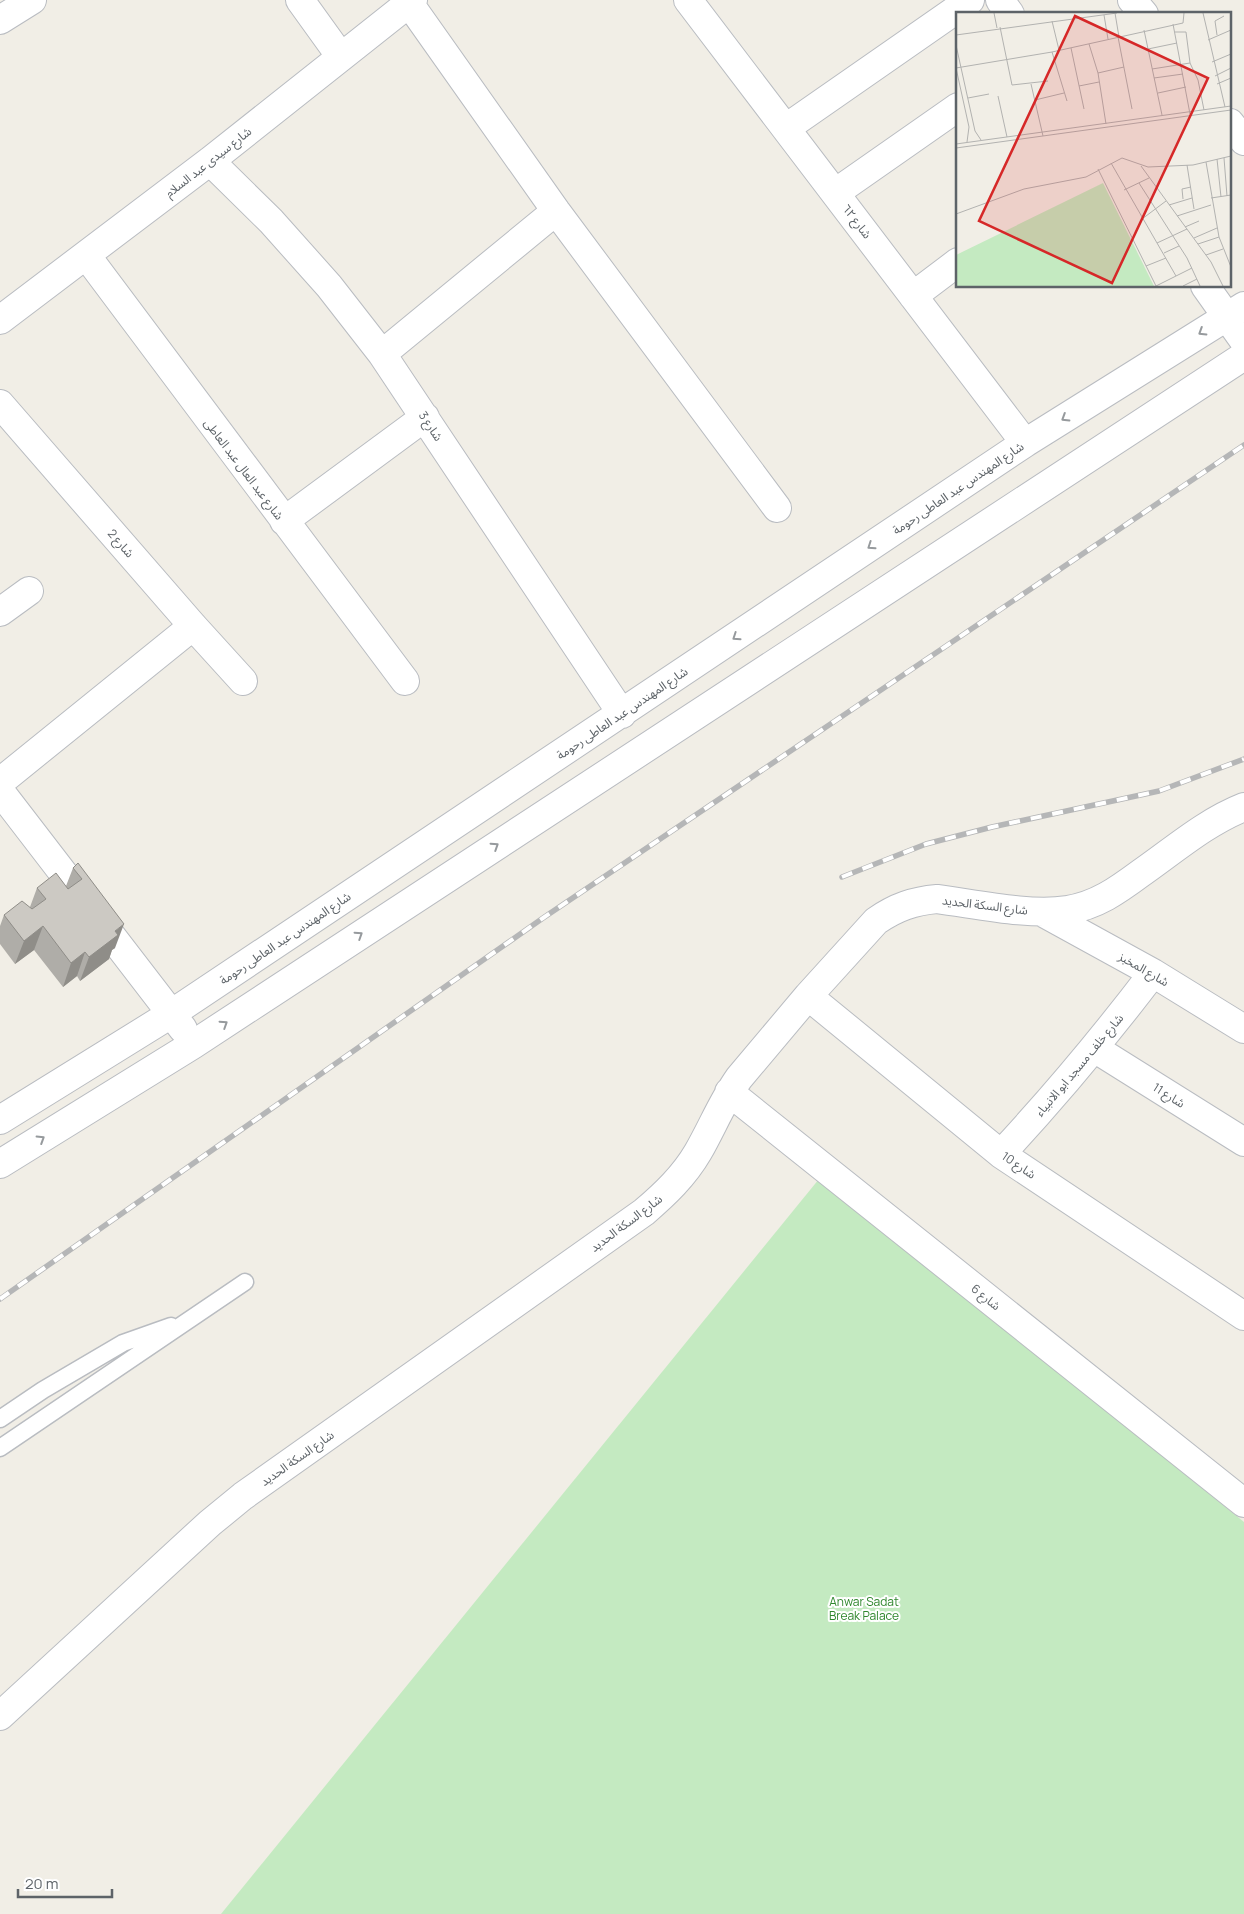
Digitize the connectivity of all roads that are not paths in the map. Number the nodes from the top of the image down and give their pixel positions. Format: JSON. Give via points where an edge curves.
{"nodes":[{"id":1,"x":32,"y":0,"type":"edge"},
{"id":2,"x":300,"y":0,"type":"edge"},
{"id":3,"x":688,"y":0,"type":"edge"},
{"id":4,"x":970,"y":0,"type":"edge"},
{"id":5,"x":1000,"y":0,"type":"edge"},
{"id":6,"x":1132,"y":0,"type":"edge"},
{"id":7,"x":411,"y":1,"type":"edge"},
{"id":8,"x":1009,"y":12,"type":"edge"},
{"id":9,"x":1142,"y":12,"type":"edge"},
{"id":10,"x":0,"y":20,"type":"edge"},
{"id":11,"x":341,"y":57,"type":"junction"},
{"id":12,"x":956,"y":109,"type":"edge"},
{"id":13,"x":1232,"y":126,"type":"edge"},
{"id":14,"x":786,"y":128,"type":"junction"},
{"id":15,"x":1244,"y":141,"type":"edge"},
{"id":16,"x":210,"y":161,"type":"junction"},
{"id":17,"x":835,"y":193,"type":"junction"},
{"id":18,"x":556,"y":212,"type":"junction"},
{"id":19,"x":86,"y":255,"type":"junction"},
{"id":20,"x":956,"y":264,"type":"edge"},
{"id":21,"x":1207,"y":288,"type":"edge"},
{"id":22,"x":913,"y":296,"type":"junction"},
{"id":23,"x":1235,"y":311,"type":"edge"},
{"id":24,"x":2,"y":315,"type":"edge"},
{"id":25,"x":1244,"y":341,"type":"edge"},
{"id":26,"x":382,"y":354,"type":"junction"},
{"id":27,"x":1244,"y":356,"type":"edge"},
{"id":28,"x":0,"y":404,"type":"edge"},
{"id":29,"x":425,"y":416,"type":"junction"},
{"id":30,"x":1025,"y":443,"type":"junction"},
{"id":31,"x":777,"y":508,"type":"dead end"},
{"id":32,"x":284,"y":521,"type":"junction"},
{"id":33,"x":30,"y":590,"type":"dead end"},
{"id":34,"x":0,"y":612,"type":"edge"},
{"id":35,"x":192,"y":626,"type":"junction"},
{"id":36,"x":243,"y":681,"type":"dead end"},
{"id":37,"x":405,"y":681,"type":"dead end"},
{"id":38,"x":622,"y":714,"type":"junction"},
{"id":39,"x":0,"y":782,"type":"edge"},
{"id":40,"x":0,"y":791,"type":"edge"},
{"id":41,"x":1244,"y":807,"type":"edge"},
{"id":42,"x":1042,"y":912,"type":"junction"},
{"id":43,"x":1153,"y":973,"type":"junction"},
{"id":44,"x":808,"y":996,"type":"junction"},
{"id":45,"x":171,"y":1014,"type":"junction"},
{"id":46,"x":1244,"y":1029,"type":"edge"},
{"id":47,"x":194,"y":1044,"type":"junction"},
{"id":48,"x":1094,"y":1048,"type":"junction"},
{"id":49,"x":729,"y":1092,"type":"junction"},
{"id":50,"x":0,"y":1120,"type":"edge"},
{"id":51,"x":1244,"y":1142,"type":"edge"},
{"id":52,"x":1002,"y":1154,"type":"junction"},
{"id":53,"x":0,"y":1164,"type":"edge"},
{"id":54,"x":245,"y":1282,"type":"dead end"},
{"id":55,"x":1244,"y":1316,"type":"edge"},
{"id":56,"x":194,"y":1318,"type":"junction"},
{"id":57,"x":0,"y":1419,"type":"edge"},
{"id":58,"x":0,"y":1448,"type":"edge"},
{"id":59,"x":1244,"y":1503,"type":"edge"},
{"id":60,"x":0,"y":1716,"type":"edge"}],
"edges":[{"from":1,"to":10,"type":"street"},
{"from":2,"to":11,"type":"street"},
{"from":3,"to":14,"type":"street","name":"شارع ٦٢"},
{"from":4,"to":14,"type":"street"},
{"from":5,"to":8,"type":"street"},
{"from":6,"to":9,"type":"street"},
{"from":7,"to":11,"type":"street","name":"شارع سيدى عبد السلام"},
{"from":7,"to":18,"type":"street"},
{"from":11,"to":16,"type":"street","name":"شارع سيدى عبد السلام"},
{"from":12,"to":17,"type":"street"},
{"from":13,"to":15,"type":"street"},
{"from":14,"to":17,"type":"street","name":"شارع ٦٢"},
{"from":16,"to":19,"type":"street","name":"شارع سيدى عبد السلام"},
{"from":16,"to":26,"type":"street","name":"شارع 3","via":[[271,221]]},
{"from":17,"to":22,"type":"street","name":"شارع ٦٢"},
{"from":18,"to":26,"type":"street"},
{"from":18,"to":31,"type":"street"},
{"from":19,"to":24,"type":"street","name":"شارع سيدى عبد السلام"},
{"from":19,"to":32,"type":"street","name":"شارع عبد العال عبد العاطى"},
{"from":20,"to":22,"type":"street"},
{"from":21,"to":23,"type":"street"},
{"from":22,"to":30,"type":"street","name":"شارع ٦٢"},
{"from":23,"to":25,"type":"street"},
{"from":23,"to":30,"type":"street","name":"شارع المهندس عبد العاطى رحومة","one_way":true},
{"from":26,"to":29,"type":"street","name":"شارع 3"},
{"from":47,"to":27,"type":"street","one_way":true},
{"from":28,"to":35,"type":"street","name":"شارع 2"},
{"from":29,"to":32,"type":"street"},
{"from":29,"to":38,"type":"street","name":"شارع 3"},
{"from":30,"to":38,"type":"street","name":"شارع المهندس عبد العاطى رحومة","one_way":true},
{"from":32,"to":37,"type":"street","name":"شارع عبد العال عبد العاطى"},
{"from":33,"to":34,"type":"street"},
{"from":35,"to":36,"type":"street","name":"شارع 2"},
{"from":35,"to":39,"type":"street"},
{"from":38,"to":45,"type":"street","name":"شارع المهندس عبد العاطى رحومة"},
{"from":40,"to":45,"type":"street"},
{"from":41,"to":42,"type":"street","name":"شارع السكة الحديد","via":[[1212,823],[1106,897],[1087,906]]},
{"from":42,"to":43,"type":"street","name":"شارع المخبز"},
{"from":42,"to":44,"type":"street","name":"شارع السكة الحديد","via":[[938,899],[905,904],[876,921]]},
{"from":43,"to":46,"type":"street","name":"شارع المخبز"},
{"from":43,"to":48,"type":"street","name":"شارع خلف مسجد ابو الانبياء"},
{"from":44,"to":49,"type":"street","name":"شارع السكة الحديد"},
{"from":44,"to":52,"type":"street","name":"شارع 10"},
{"from":45,"to":47,"type":"street"},
{"from":45,"to":50,"type":"street","name":"شارع المهندس عبد العاطى رحومة"},
{"from":53,"to":47,"type":"street","one_way":true},
{"from":48,"to":51,"type":"street","name":"شارع 11"},
{"from":48,"to":52,"type":"street","name":"شارع خلف مسجد ابو الانبياء"},
{"from":49,"to":59,"type":"street","name":"شارع 6"},
{"from":49,"to":60,"type":"street","name":"شارع السكة الحديد","via":[[683,1175],[644,1212],[243,1496]]},
{"from":52,"to":55,"type":"street","name":"شارع 10"},
{"from":54,"to":56,"type":"lane"},
{"from":56,"to":57,"type":"lane","via":[[123,1343]]},
{"from":56,"to":58,"type":"lane"}]}
